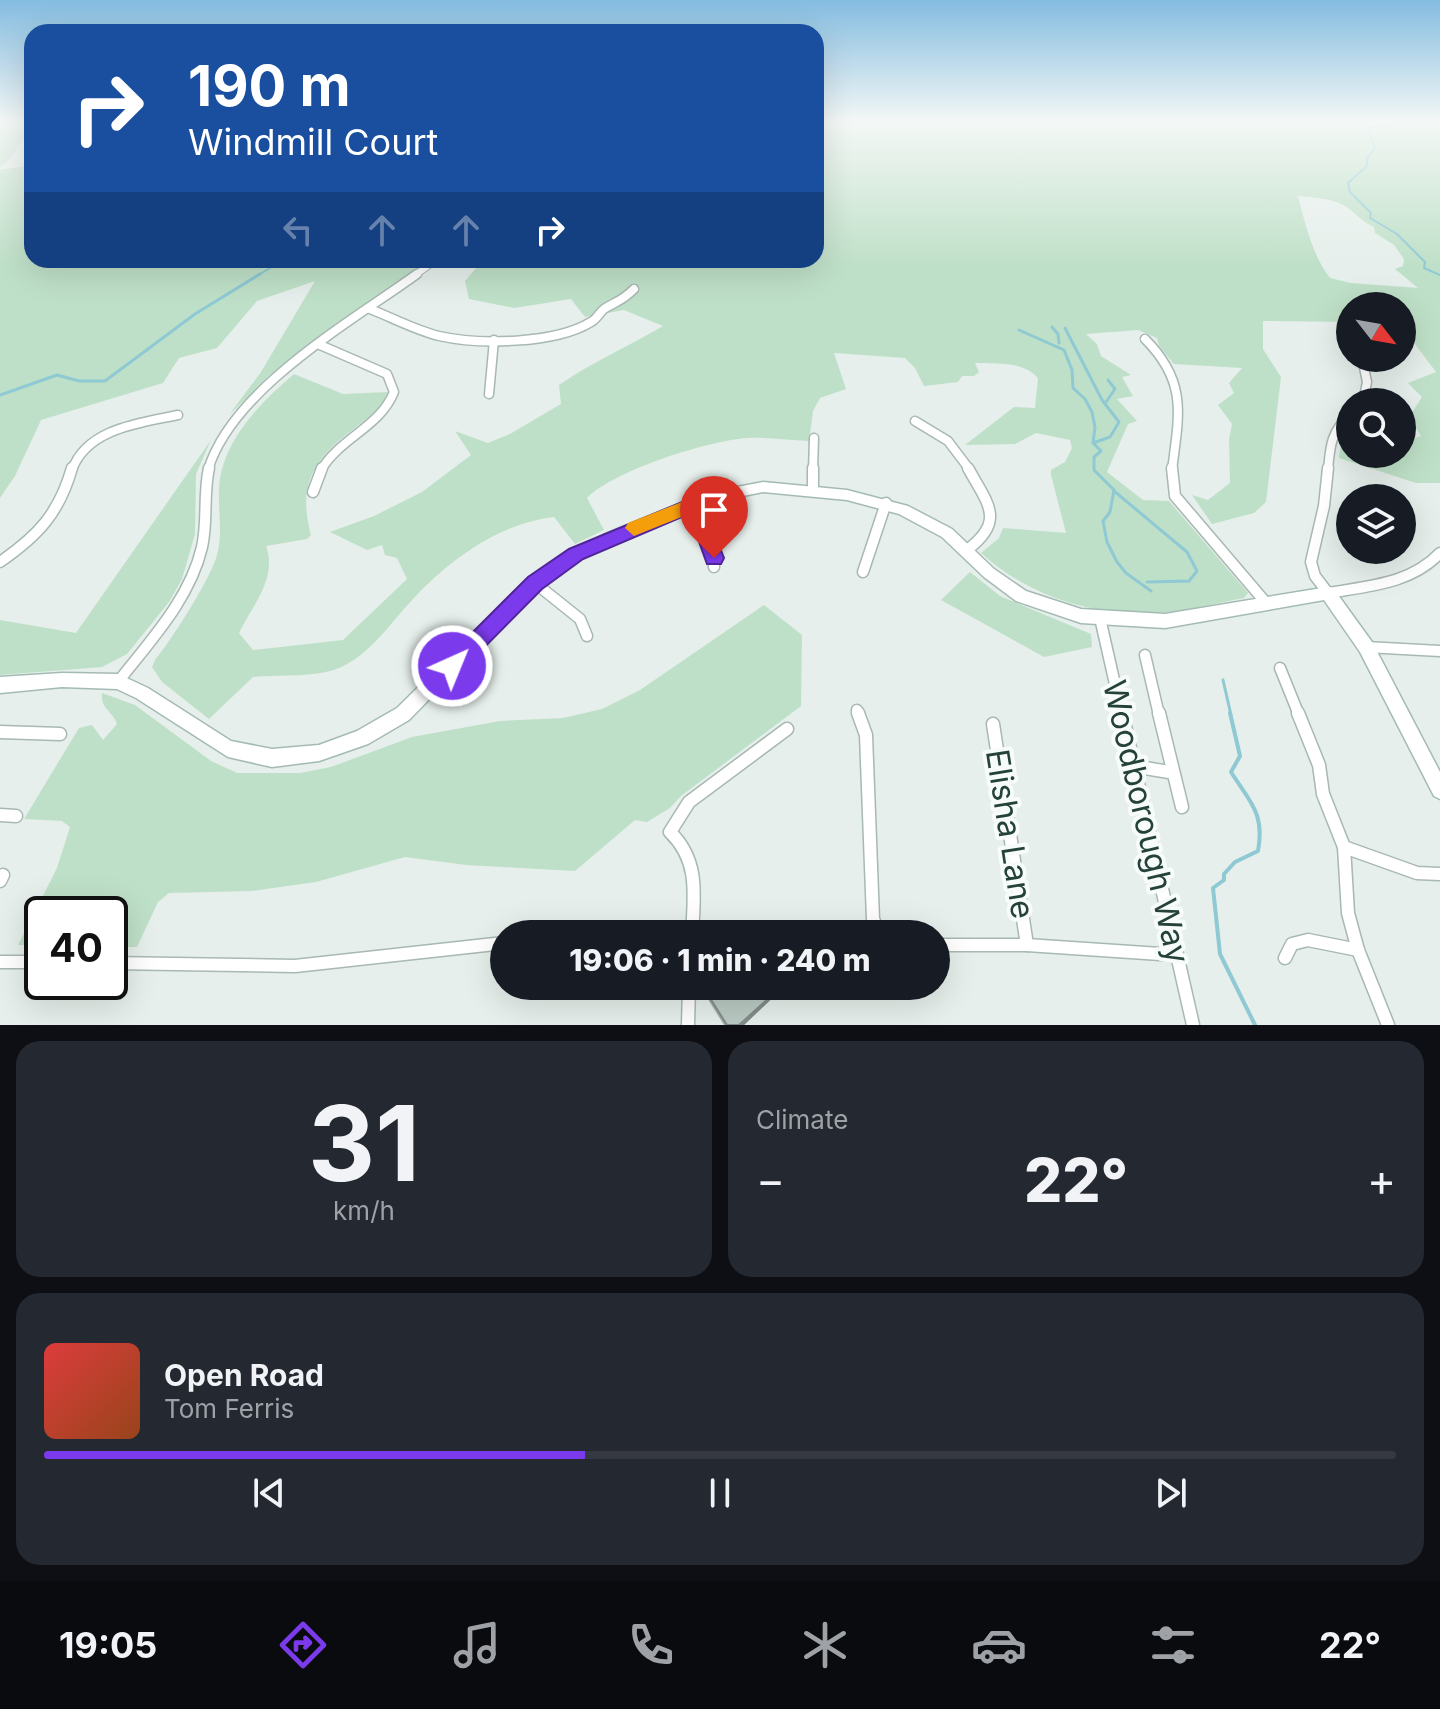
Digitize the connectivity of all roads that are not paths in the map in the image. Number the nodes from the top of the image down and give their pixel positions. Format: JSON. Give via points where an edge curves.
{"nodes":[{"id":1,"x":425,"y":268,"type":"edge"},
{"id":2,"x":634,"y":289,"type":"dead end"},
{"id":3,"x":370,"y":309,"type":"junction"},
{"id":4,"x":1145,"y":339,"type":"dead end"},
{"id":5,"x":494,"y":340,"type":"junction"},
{"id":6,"x":320,"y":345,"type":"junction"},
{"id":7,"x":489,"y":394,"type":"dead end"},
{"id":8,"x":178,"y":415,"type":"dead end"},
{"id":9,"x":915,"y":421,"type":"dead end"},
{"id":10,"x":1336,"y":430,"type":"edge"},
{"id":11,"x":814,"y":438,"type":"dead end"},
{"id":12,"x":813,"y":490,"type":"junction"},
{"id":13,"x":313,"y":492,"type":"dead end"},
{"id":14,"x":886,"y":503,"type":"junction"},
{"id":15,"x":687,"y":507,"type":"junction"},
{"id":16,"x":967,"y":550,"type":"junction"},
{"id":17,"x":1440,"y":553,"type":"edge"},
{"id":18,"x":0,"y":562,"type":"edge"},
{"id":19,"x":714,"y":567,"type":"dead end"},
{"id":20,"x":863,"y":572,"type":"dead end"},
{"id":21,"x":535,"y":583,"type":"junction"},
{"id":22,"x":1328,"y":593,"type":"junction"},
{"id":23,"x":1267,"y":604,"type":"junction"},
{"id":24,"x":1100,"y":618,"type":"junction"},
{"id":25,"x":587,"y":636,"type":"dead end"},
{"id":26,"x":1366,"y":647,"type":"junction"},
{"id":27,"x":1439,"y":652,"type":"edge"},
{"id":28,"x":1145,"y":655,"type":"dead end"},
{"id":29,"x":1280,"y":668,"type":"dead end"},
{"id":30,"x":118,"y":682,"type":"junction"},
{"id":31,"x":0,"y":685,"type":"edge"},
{"id":32,"x":857,"y":710,"type":"dead end"},
{"id":33,"x":993,"y":724,"type":"dead end"},
{"id":34,"x":787,"y":729,"type":"dead end"},
{"id":35,"x":0,"y":732,"type":"edge"},
{"id":36,"x":60,"y":734,"type":"dead end"},
{"id":37,"x":1133,"y":766,"type":"junction"},
{"id":38,"x":1169,"y":772,"type":"junction"},
{"id":39,"x":1440,"y":790,"type":"edge"},
{"id":40,"x":1182,"y":807,"type":"dead end"},
{"id":41,"x":0,"y":815,"type":"edge"},
{"id":42,"x":16,"y":816,"type":"dead end"},
{"id":43,"x":1344,"y":847,"type":"junction"},
{"id":44,"x":1440,"y":874,"type":"edge"},
{"id":45,"x":692,"y":920,"type":"edge"},
{"id":46,"x":873,"y":920,"type":"edge"},
{"id":47,"x":490,"y":945,"type":"edge"},
{"id":48,"x":950,"y":945,"type":"edge"},
{"id":49,"x":1027,"y":945,"type":"junction"},
{"id":50,"x":1358,"y":950,"type":"junction"},
{"id":51,"x":1175,"y":955,"type":"junction"},
{"id":52,"x":1285,"y":958,"type":"dead end"},
{"id":53,"x":0,"y":962,"type":"edge"},
{"id":54,"x":24,"y":962,"type":"edge"},
{"id":55,"x":128,"y":963,"type":"edge"},
{"id":56,"x":689,"y":1000,"type":"edge"},
{"id":57,"x":688,"y":1025,"type":"edge"},
{"id":58,"x":1193,"y":1025,"type":"edge"},
{"id":59,"x":1388,"y":1025,"type":"edge"}],
"edges":[{"from":1,"to":3,"type":"street"},
{"from":2,"to":5,"type":"street","via":[[604,309],[596,321],[577,329]]},
{"from":3,"to":5,"type":"street","via":[[441,336]]},
{"from":3,"to":6,"type":"street"},
{"from":4,"to":23,"type":"street","via":[[1168,368],[1178,392],[1171,478],[1175,496]]},
{"from":5,"to":7,"type":"street"},
{"from":6,"to":13,"type":"street","via":[[387,374],[394,392],[386,409],[327,459]]},
{"from":6,"to":30,"type":"street","via":[[253,398],[222,439],[206,473],[203,546],[194,575]]},
{"from":8,"to":18,"type":"street","via":[[105,435],[84,448],[61,501],[29,540]]},
{"from":9,"to":16,"type":"street","via":[[945,435],[957,448],[988,507],[992,524]]},
{"from":10,"to":22,"type":"street","via":[[1311,562]]},
{"from":11,"to":12,"type":"street"},
{"from":12,"to":14,"type":"street"},
{"from":12,"to":15,"type":"street","via":[[742,489]]},
{"from":14,"to":16,"type":"street","via":[[947,533]]},
{"from":14,"to":20,"type":"street"},
{"from":15,"to":19,"type":"street","via":[[713,550]]},
{"from":15,"to":21,"type":"street","via":[[576,554]]},
{"from":16,"to":24,"type":"street","via":[[1021,596]]},
{"from":17,"to":22,"type":"street","via":[[1422,571]]},
{"from":21,"to":25,"type":"street","via":[[580,619]]},
{"from":21,"to":30,"type":"street","via":[[403,714],[362,738],[319,753],[285,758],[239,753]]},
{"from":22,"to":23,"type":"street"},
{"from":22,"to":26,"type":"street"},
{"from":23,"to":24,"type":"street","via":[[1165,621]]},
{"from":24,"to":37,"type":"street","name":"Woodborough Way"},
{"from":26,"to":27,"type":"street"},
{"from":26,"to":39,"type":"street"},
{"from":28,"to":38,"type":"street"},
{"from":29,"to":43,"type":"street","via":[[1319,765],[1323,794]]},
{"from":30,"to":31,"type":"street"},
{"from":32,"to":46,"type":"street","via":[[866,735]]},
{"from":33,"to":49,"type":"street","name":"Elisha Lane"},
{"from":34,"to":45,"type":"street","via":[[689,802],[670,832],[692,859]]},
{"from":35,"to":36,"type":"street"},
{"from":37,"to":38,"type":"street"},
{"from":37,"to":51,"type":"street","name":"Woodborough Way"},
{"from":38,"to":40,"type":"street"},
{"from":41,"to":42,"type":"street"},
{"from":43,"to":44,"type":"street","via":[[1417,873]]},
{"from":43,"to":50,"type":"street","via":[[1348,913]]},
{"from":47,"to":55,"type":"street","via":[[295,966]]},
{"from":48,"to":49,"type":"street"},
{"from":49,"to":51,"type":"street"},
{"from":50,"to":52,"type":"street","via":[[1308,940],[1292,944]]},
{"from":50,"to":59,"type":"street"},
{"from":51,"to":58,"type":"street","name":"Woodborough Way"},
{"from":53,"to":54,"type":"street"},
{"from":56,"to":57,"type":"street"}]}
